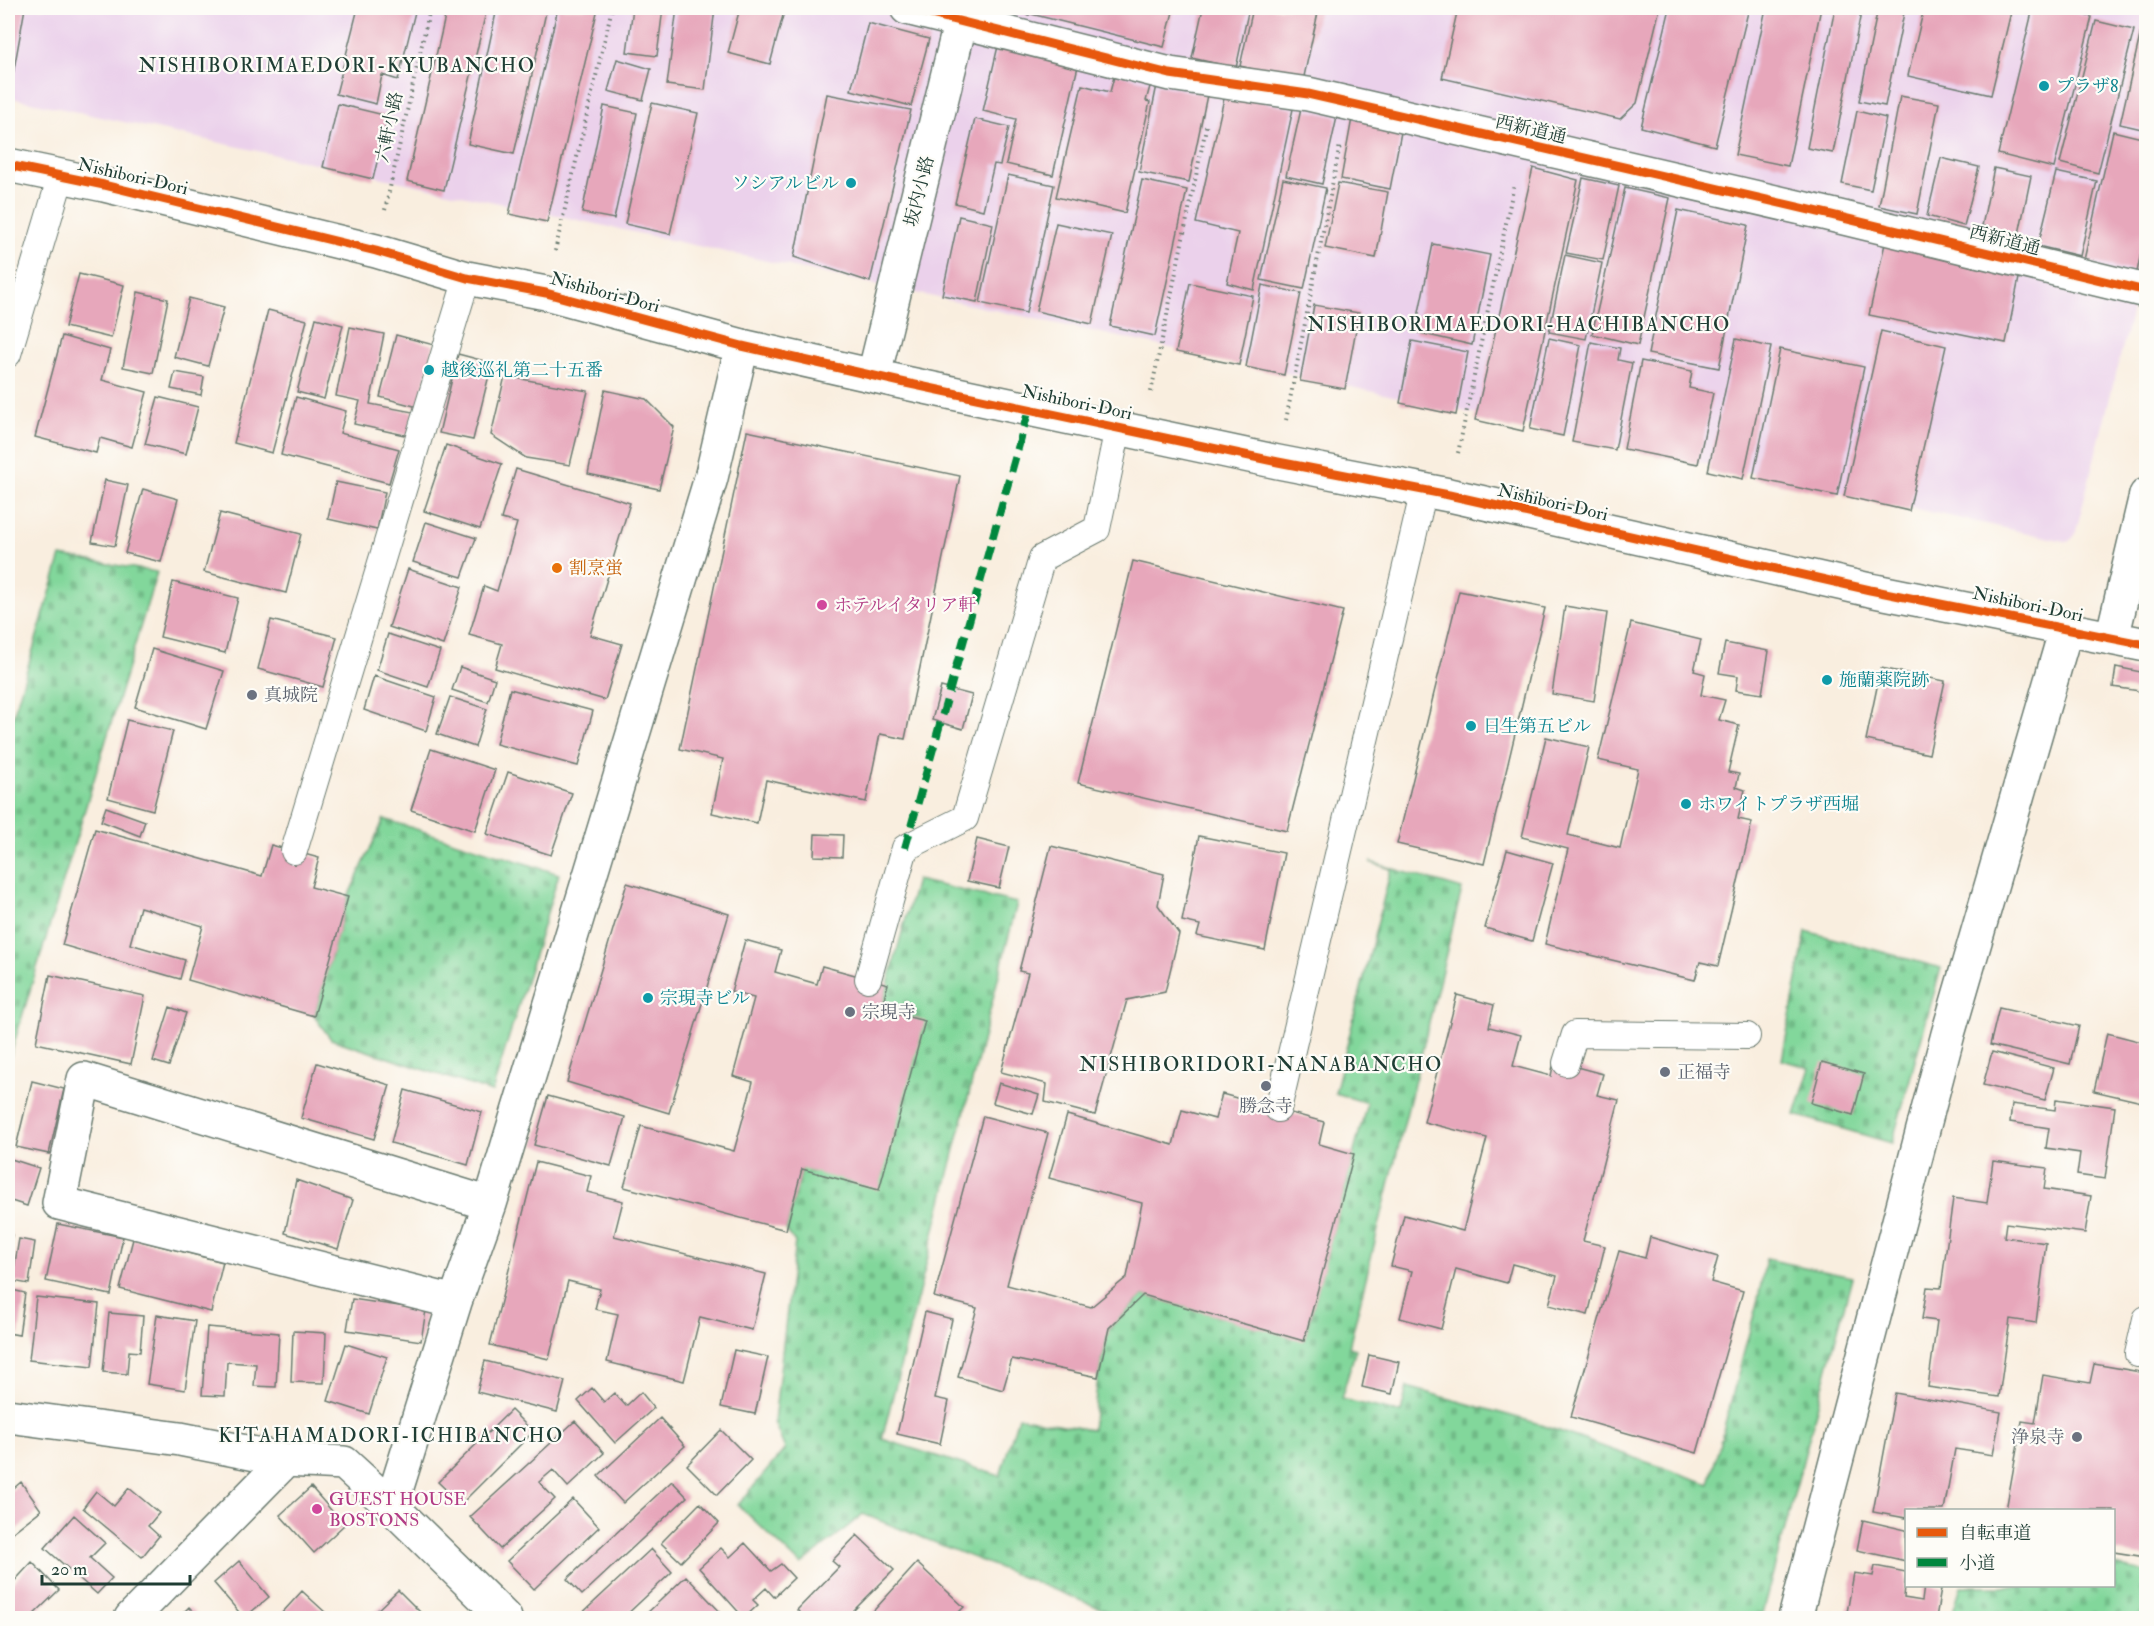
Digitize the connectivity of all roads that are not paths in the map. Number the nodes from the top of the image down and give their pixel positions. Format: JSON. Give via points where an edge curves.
{"nodes":[{"id":1,"x":908,"y":8,"type":"edge"},
{"id":2,"x":963,"y":14,"type":"edge"},
{"id":3,"x":8,"y":165,"type":"edge"},
{"id":4,"x":61,"y":176,"type":"junction"},
{"id":5,"x":467,"y":278,"type":"junction"},
{"id":6,"x":2146,"y":291,"type":"edge"},
{"id":7,"x":742,"y":346,"type":"junction"},
{"id":8,"x":8,"y":354,"type":"edge"},
{"id":9,"x":874,"y":375,"type":"junction"},
{"id":10,"x":1131,"y":430,"type":"junction"},
{"id":11,"x":1437,"y":493,"type":"junction"},
{"id":12,"x":2146,"y":495,"type":"edge"},
{"id":13,"x":2066,"y":629,"type":"junction"},
{"id":14,"x":2112,"y":638,"type":"junction"},
{"id":15,"x":2146,"y":645,"type":"edge"},
{"id":16,"x":294,"y":851,"type":"dead end"},
{"id":17,"x":868,"y":979,"type":"dead end"},
{"id":18,"x":1747,"y":1036,"type":"dead end"},
{"id":19,"x":1566,"y":1063,"type":"dead end"},
{"id":20,"x":1278,"y":1109,"type":"dead end"},
{"id":21,"x":489,"y":1204,"type":"junction"},
{"id":22,"x":455,"y":1302,"type":"junction"},
{"id":23,"x":2146,"y":1319,"type":"edge"},
{"id":24,"x":2138,"y":1354,"type":"dead end"},
{"id":25,"x":8,"y":1416,"type":"edge"},
{"id":26,"x":286,"y":1460,"type":"junction"},
{"id":27,"x":391,"y":1506,"type":"junction"},
{"id":28,"x":131,"y":1618,"type":"edge"},
{"id":29,"x":505,"y":1618,"type":"edge"},
{"id":30,"x":1795,"y":1618,"type":"edge"}],
"edges":[{"from":1,"to":2,"type":"street","name":"西新道通"},
{"from":2,"to":6,"type":"street","name":"西新道通","via":[[1170,74],[1308,94]]},
{"from":2,"to":9,"type":"street","name":"坂内小路"},
{"from":3,"to":4,"type":"street","name":"Nishibori-Dori"},
{"from":4,"to":5,"type":"street","name":"Nishibori-Dori","via":[[376,252]]},
{"from":4,"to":8,"type":"lane"},
{"from":5,"to":7,"type":"street","name":"Nishibori-Dori","via":[[546,293]]},
{"from":5,"to":16,"type":"lane"},
{"from":7,"to":9,"type":"street","name":"Nishibori-Dori"},
{"from":7,"to":21,"type":"street","via":[[711,478]]},
{"from":9,"to":10,"type":"street","name":"Nishibori-Dori"},
{"from":10,"to":11,"type":"street","name":"Nishibori-Dori"},
{"from":10,"to":17,"type":"lane","via":[[1097,529],[1042,558],[964,818],[905,848]]},
{"from":11,"to":13,"type":"street","name":"Nishibori-Dori","via":[[1870,590]]},
{"from":11,"to":20,"type":"lane"},
{"from":12,"to":14,"type":"street"},
{"from":13,"to":14,"type":"street","name":"Nishibori-Dori"},
{"from":13,"to":30,"type":"street","via":[[1948,1034]]},
{"from":14,"to":15,"type":"street","name":"Nishibori-Dori"},
{"from":18,"to":19,"type":"lane","via":[[1575,1034]]},
{"from":21,"to":22,"type":"street"},
{"from":21,"to":22,"type":"street","via":[[84,1078],[59,1203]]},
{"from":22,"to":27,"type":"street"},
{"from":23,"to":24,"type":"lane"},
{"from":25,"to":26,"type":"street","via":[[180,1439]]},
{"from":26,"to":27,"type":"street","via":[[344,1463]]},
{"from":26,"to":28,"type":"street"},
{"from":27,"to":29,"type":"street"}]}
